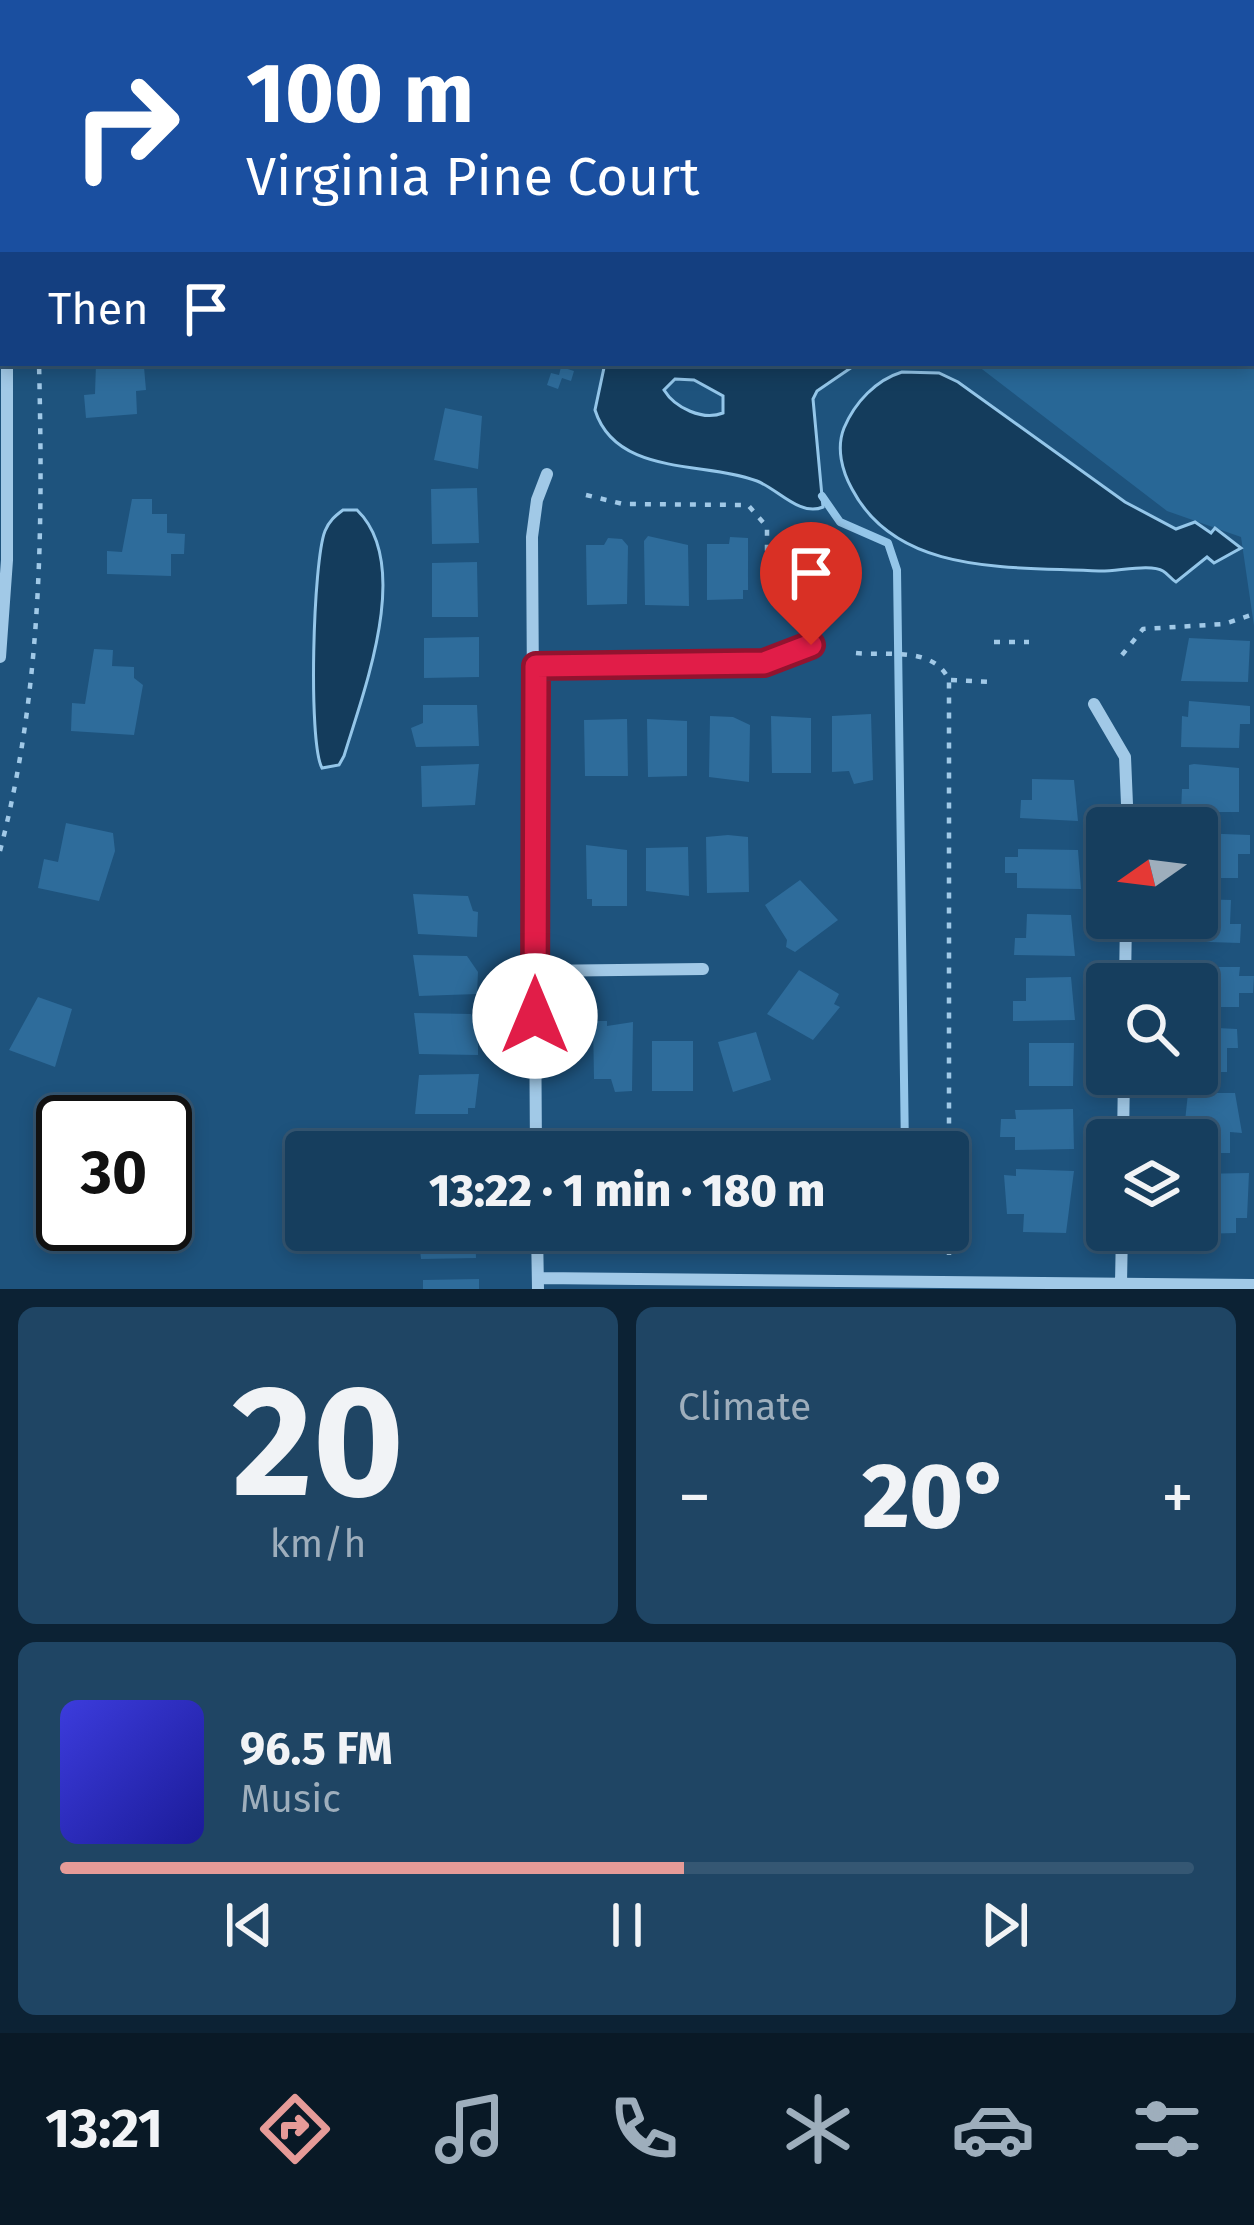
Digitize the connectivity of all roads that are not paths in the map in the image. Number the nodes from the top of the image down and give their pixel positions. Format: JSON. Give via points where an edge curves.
{"nodes":[{"id":1,"x":8,"y":366,"type":"edge"},
{"id":2,"x":548,"y":474,"type":"dead end"},
{"id":3,"x":811,"y":645,"type":"dead end"},
{"id":4,"x":0,"y":657,"type":"edge"},
{"id":5,"x":536,"y":666,"type":"junction"},
{"id":6,"x":1094,"y":704,"type":"dead end"},
{"id":7,"x":1127,"y":807,"type":"edge"},
{"id":8,"x":703,"y":969,"type":"dead end"},
{"id":9,"x":535,"y":971,"type":"junction"},
{"id":10,"x":536,"y":1131,"type":"edge"},
{"id":11,"x":537,"y":1251,"type":"edge"},
{"id":12,"x":1122,"y":1251,"type":"edge"},
{"id":13,"x":1121,"y":1283,"type":"junction"},
{"id":14,"x":538,"y":1284,"type":"edge"},
{"id":15,"x":1254,"y":1285,"type":"edge"}],
"edges":[{"from":1,"to":4,"type":"street"},
{"from":2,"to":5,"type":"street","via":[[532,537]]},
{"from":3,"to":5,"type":"street","via":[[764,663]]},
{"from":5,"to":9,"type":"street"},
{"from":6,"to":7,"type":"street","via":[[1125,757]]},
{"from":8,"to":9,"type":"street"},
{"from":9,"to":10,"type":"street"},
{"from":11,"to":14,"type":"street"},
{"from":12,"to":13,"type":"street"},
{"from":13,"to":14,"type":"street"},
{"from":13,"to":15,"type":"street"}]}
